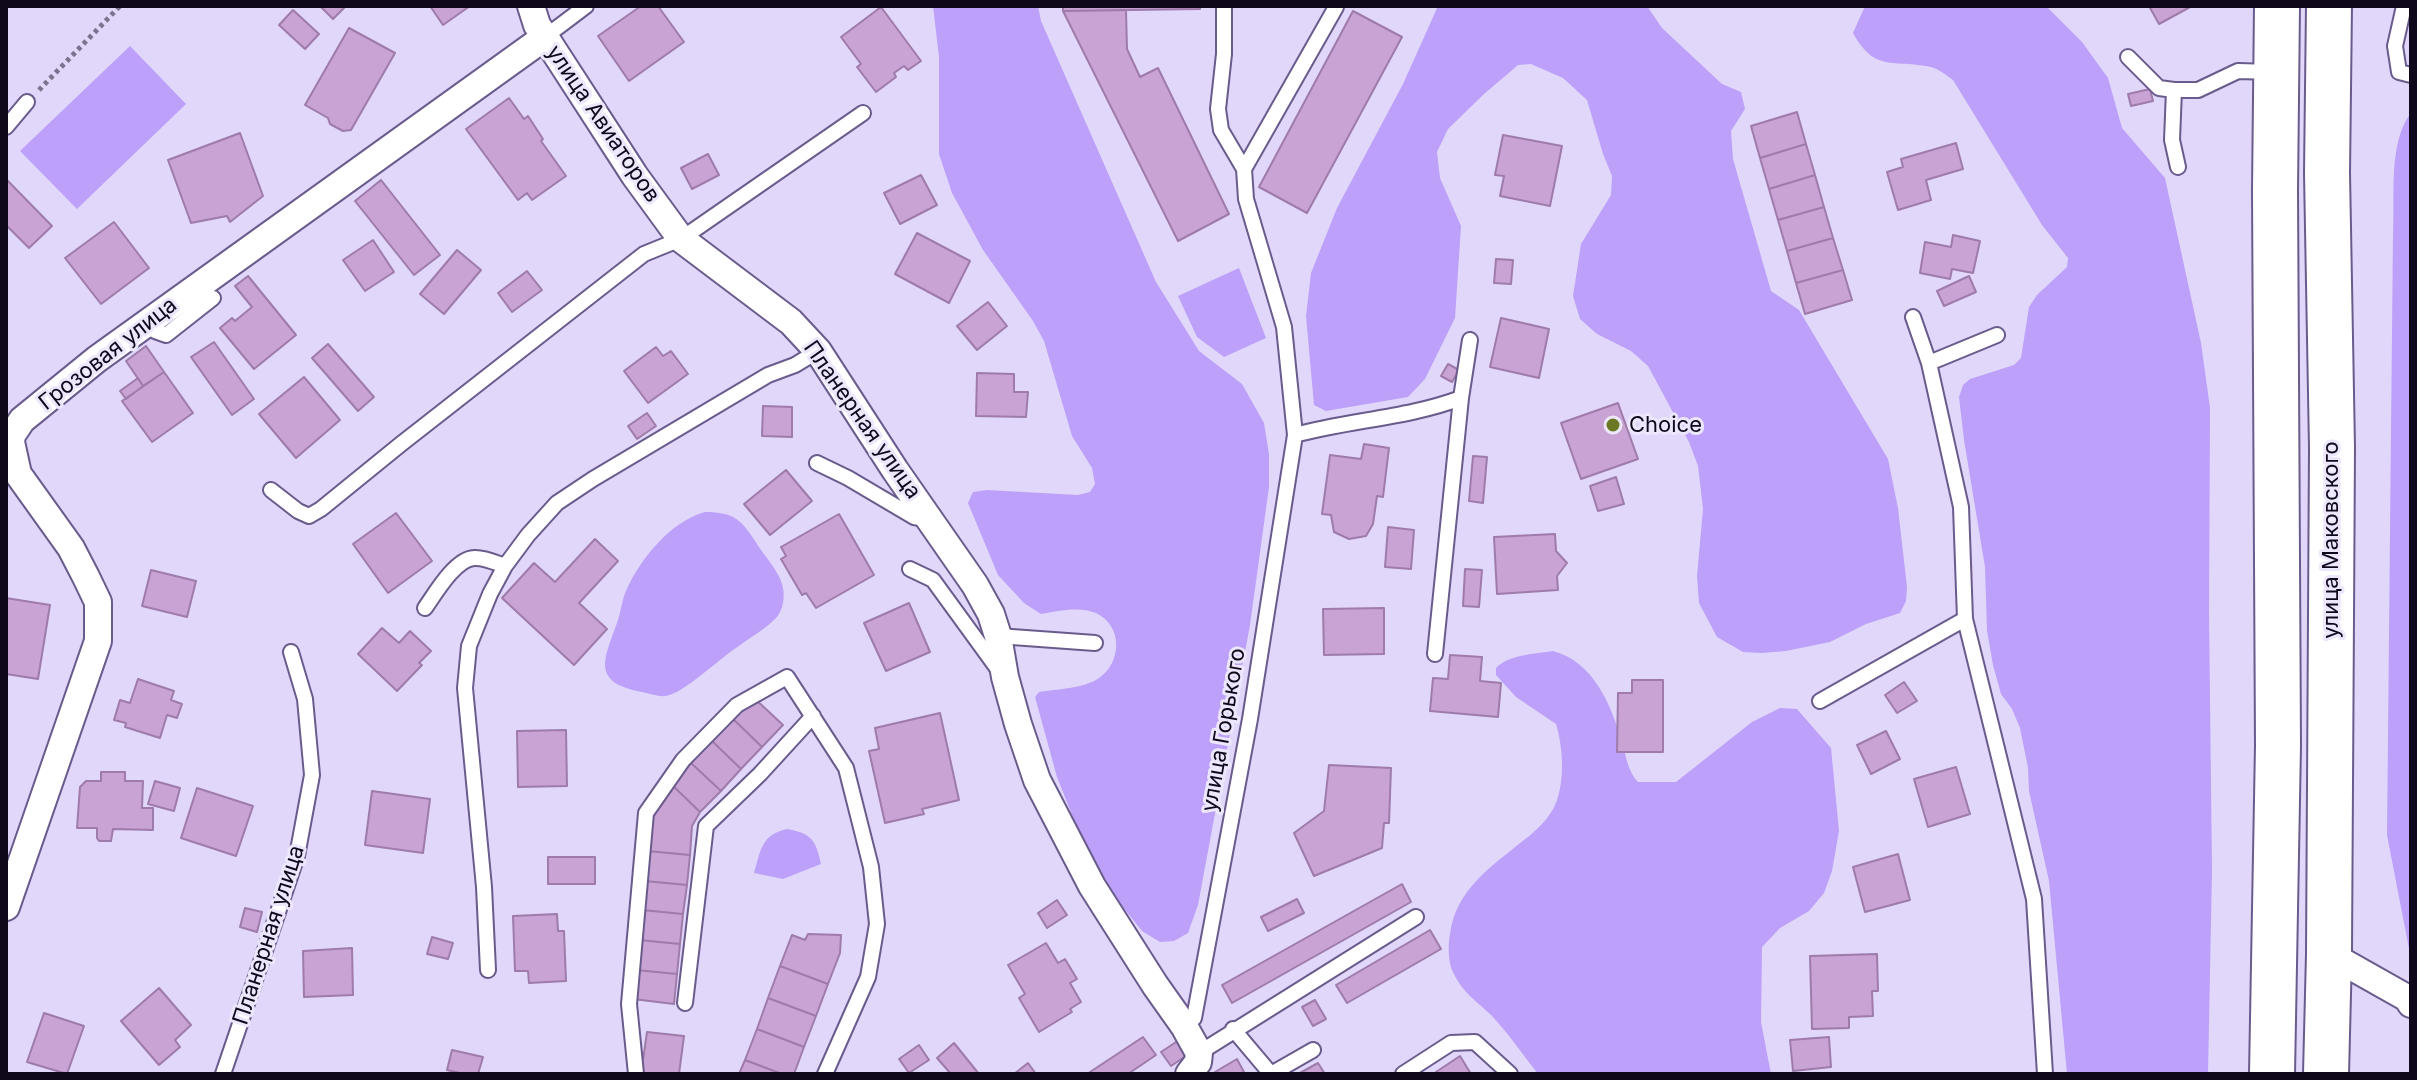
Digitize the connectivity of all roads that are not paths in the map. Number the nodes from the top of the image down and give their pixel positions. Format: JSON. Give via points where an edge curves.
{"nodes":[{"id":1,"x":531,"y":6,"type":"edge"},
{"id":2,"x":586,"y":6,"type":"edge"},
{"id":3,"x":1224,"y":6,"type":"edge"},
{"id":4,"x":2277,"y":6,"type":"edge"},
{"id":5,"x":2329,"y":6,"type":"edge"},
{"id":6,"x":2404,"y":6,"type":"edge"},
{"id":7,"x":1336,"y":7,"type":"edge"},
{"id":8,"x":545,"y":37,"type":"junction"},
{"id":9,"x":2128,"y":57,"type":"dead end"},
{"id":10,"x":2276,"y":72,"type":"junction"},
{"id":11,"x":2411,"y":75,"type":"edge"},
{"id":12,"x":2174,"y":90,"type":"junction"},
{"id":13,"x":27,"y":102,"type":"road end"},
{"id":14,"x":863,"y":113,"type":"dead end"},
{"id":15,"x":6,"y":127,"type":"edge"},
{"id":16,"x":2178,"y":167,"type":"dead end"},
{"id":17,"x":1244,"y":169,"type":"junction"},
{"id":18,"x":681,"y":239,"type":"junction"},
{"id":19,"x":213,"y":298,"type":"dead end"},
{"id":20,"x":1913,"y":317,"type":"dead end"},
{"id":21,"x":149,"y":321,"type":"junction"},
{"id":22,"x":1997,"y":335,"type":"dead end"},
{"id":23,"x":1470,"y":340,"type":"dead end"},
{"id":24,"x":818,"y":351,"type":"junction"},
{"id":25,"x":1929,"y":363,"type":"junction"},
{"id":26,"x":1461,"y":398,"type":"junction"},
{"id":27,"x":1295,"y":435,"type":"junction"},
{"id":28,"x":9,"y":436,"type":"edge"},
{"id":29,"x":817,"y":463,"type":"dead end"},
{"id":30,"x":271,"y":490,"type":"dead end"},
{"id":31,"x":929,"y":519,"type":"junction"},
{"id":32,"x":505,"y":566,"type":"junction"},
{"id":33,"x":910,"y":569,"type":"dead end"},
{"id":34,"x":425,"y":608,"type":"dead end"},
{"id":35,"x":1965,"y":619,"type":"junction"},
{"id":36,"x":998,"y":636,"type":"junction"},
{"id":37,"x":1095,"y":643,"type":"dead end"},
{"id":38,"x":291,"y":652,"type":"dead end"},
{"id":39,"x":1435,"y":654,"type":"dead end"},
{"id":40,"x":1005,"y":677,"type":"junction"},
{"id":41,"x":1820,"y":701,"type":"dead end"},
{"id":42,"x":813,"y":716,"type":"junction"},
{"id":43,"x":6,"y":907,"type":"edge"},
{"id":44,"x":1416,"y":917,"type":"dead end"},
{"id":45,"x":2329,"y":954,"type":"junction"},
{"id":46,"x":488,"y":970,"type":"dead end"},
{"id":47,"x":685,"y":1003,"type":"dead end"},
{"id":48,"x":2411,"y":1004,"type":"edge"},
{"id":49,"x":1184,"y":1026,"type":"junction"},
{"id":50,"x":1233,"y":1029,"type":"junction"},
{"id":51,"x":1313,"y":1050,"type":"dead end"},
{"id":52,"x":1194,"y":1063,"type":"edge"},
{"id":53,"x":223,"y":1074,"type":"edge"},
{"id":54,"x":636,"y":1074,"type":"edge"},
{"id":55,"x":825,"y":1074,"type":"edge"},
{"id":56,"x":1271,"y":1074,"type":"edge"},
{"id":57,"x":1403,"y":1074,"type":"edge"},
{"id":58,"x":1510,"y":1074,"type":"edge"},
{"id":59,"x":2045,"y":1074,"type":"edge"},
{"id":60,"x":2272,"y":1074,"type":"edge"},
{"id":61,"x":2326,"y":1074,"type":"edge"}],
"edges":[{"from":1,"to":8,"type":"street","name":"улица Авиаторов"},
{"from":2,"to":8,"type":"lane","name":"Грозовая улица"},
{"from":3,"to":17,"type":"lane","via":[[1218,109],[1221,130]]},
{"from":4,"to":10,"type":"highway"},
{"from":5,"to":45,"type":"highway","name":"улица Маковского"},
{"from":6,"to":11,"type":"lane","via":[[2395,46],[2399,72]]},
{"from":7,"to":17,"type":"lane"},
{"from":8,"to":18,"type":"street","name":"улица Авиаторов"},
{"from":8,"to":21,"type":"street","name":"Грозовая улица"},
{"from":9,"to":12,"type":"lane","via":[[2159,88]]},
{"from":10,"to":12,"type":"lane","via":[[2238,71],[2198,90]]},
{"from":10,"to":60,"type":"highway","via":[[2278,745]]},
{"from":12,"to":16,"type":"lane","via":[[2172,140]]},
{"from":13,"to":15,"type":"lane"},
{"from":14,"to":18,"type":"lane"},
{"from":17,"to":27,"type":"lane","name":"улица Горького","via":[[1246,199],[1284,327]]},
{"from":18,"to":24,"type":"street","name":"Планерная улица","via":[[791,322]]},
{"from":18,"to":30,"type":"lane","via":[[644,254],[309,516]]},
{"from":19,"to":21,"type":"lane","via":[[166,335]]},
{"from":20,"to":25,"type":"lane"},
{"from":21,"to":28,"type":"street","name":"Грозовая улица","via":[[22,420]]},
{"from":22,"to":25,"type":"lane"},
{"from":23,"to":26,"type":"lane"},
{"from":24,"to":31,"type":"street","name":"Планерная улица"},
{"from":24,"to":32,"type":"lane","via":[[768,375],[557,503]]},
{"from":25,"to":35,"type":"lane","via":[[1961,507]]},
{"from":26,"to":27,"type":"lane"},
{"from":26,"to":39,"type":"lane"},
{"from":27,"to":49,"type":"lane","name":"улица Горького","via":[[1250,719],[1194,1018]]},
{"from":28,"to":43,"type":"street","name":"Грозовая улица","via":[[18,474],[71,548],[98,602],[98,641]]},
{"from":29,"to":31,"type":"lane","via":[[914,517]]},
{"from":31,"to":36,"type":"street","name":"Планерная улица","via":[[975,585]]},
{"from":32,"to":34,"type":"lane","via":[[475,557],[464,560]]},
{"from":32,"to":46,"type":"lane","via":[[469,646],[465,688]]},
{"from":33,"to":40,"type":"lane","via":[[933,580]]},
{"from":35,"to":41,"type":"lane"},
{"from":35,"to":59,"type":"lane","via":[[2034,899]]},
{"from":36,"to":37,"type":"lane"},
{"from":36,"to":40,"type":"street","name":"Планерная улица"},
{"from":38,"to":53,"type":"lane","name":"Планерная улица","via":[[305,699],[312,775],[297,856]]},
{"from":40,"to":49,"type":"street","name":"Планерная улица","via":[[1037,780],[1065,837]]},
{"from":42,"to":47,"type":"lane","via":[[706,826]]},
{"from":42,"to":54,"type":"lane","via":[[787,677],[737,705],[683,760],[646,813],[629,1004]]},
{"from":42,"to":55,"type":"lane","via":[[846,768],[871,867],[877,924],[868,977]]},
{"from":44,"to":50,"type":"lane"},
{"from":45,"to":48,"type":"street"},
{"from":45,"to":61,"type":"highway","name":"улица Маковского"},
{"from":49,"to":52,"type":"street","name":"Планерная улица"},
{"from":50,"to":52,"type":"lane"},
{"from":50,"to":56,"type":"lane"},
{"from":51,"to":56,"type":"lane"},
{"from":57,"to":58,"type":"lane","via":[[1451,1043],[1464,1042],[1475,1042]]}]}
